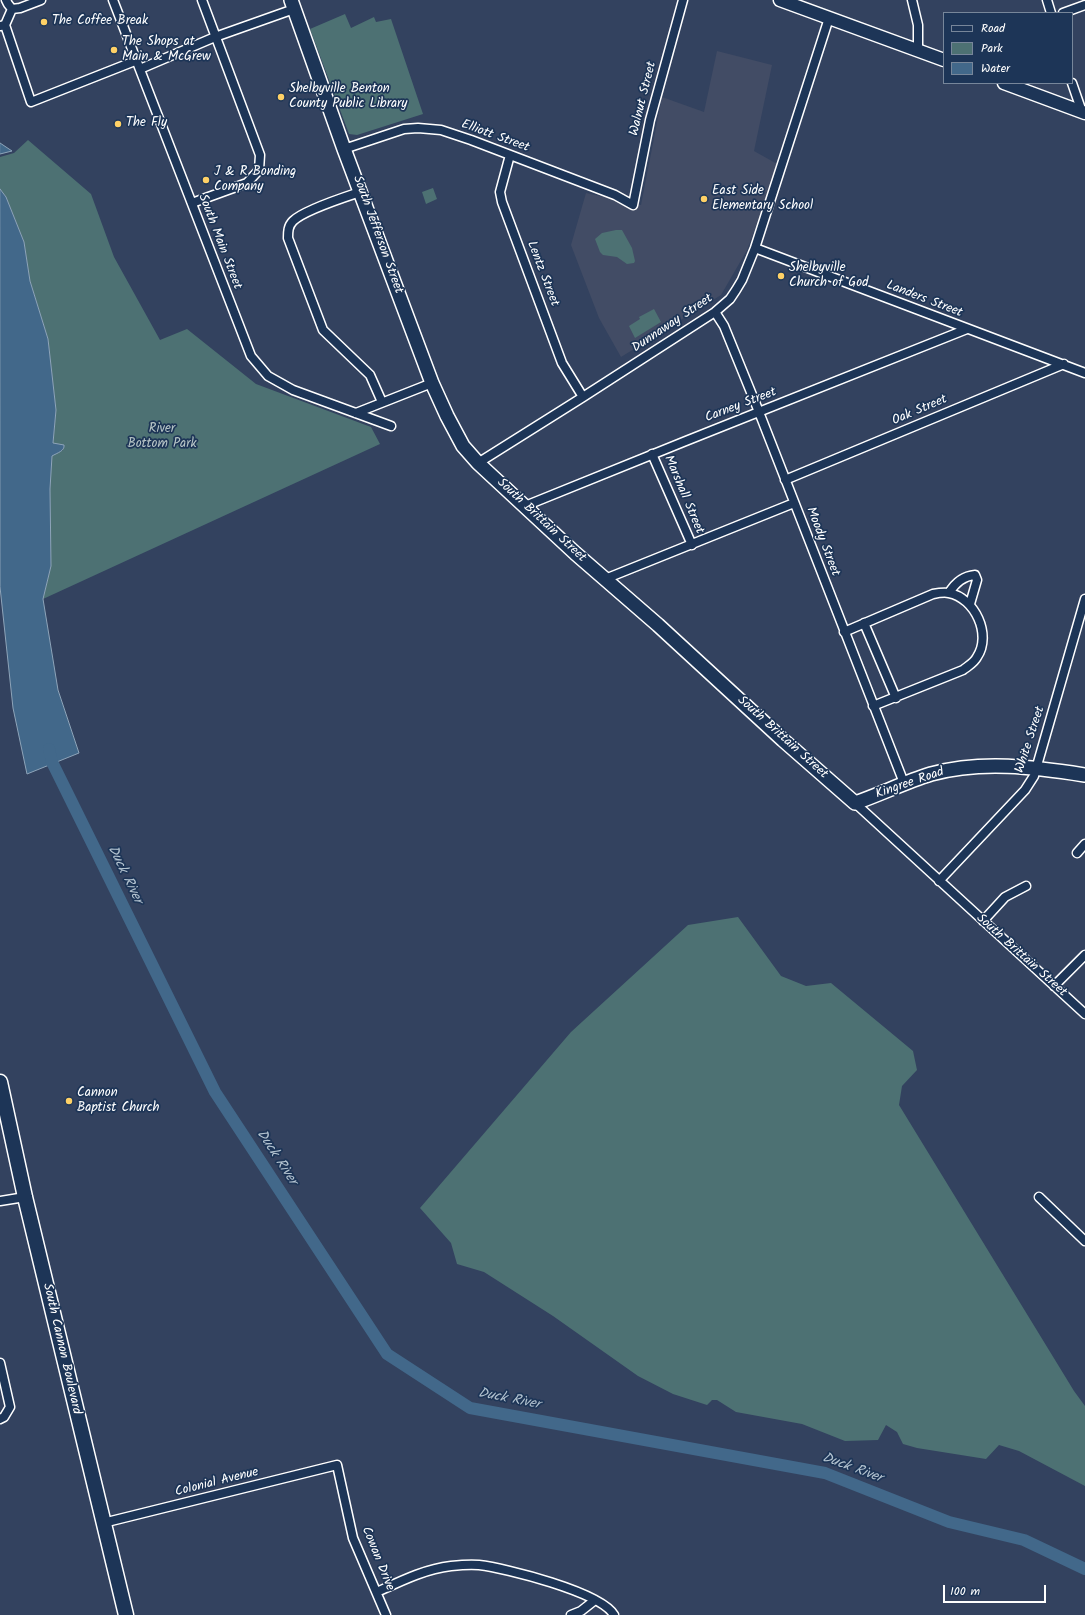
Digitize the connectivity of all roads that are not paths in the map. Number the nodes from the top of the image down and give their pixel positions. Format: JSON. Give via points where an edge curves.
{"nodes":[{"id":1,"x":6,"y":0,"type":"edge"},
{"id":2,"x":41,"y":0,"type":"edge"},
{"id":3,"x":113,"y":0,"type":"edge"},
{"id":4,"x":202,"y":0,"type":"edge"},
{"id":5,"x":683,"y":0,"type":"edge"},
{"id":6,"x":780,"y":0,"type":"edge"},
{"id":7,"x":912,"y":0,"type":"edge"},
{"id":8,"x":1046,"y":0,"type":"edge"},
{"id":9,"x":292,"y":5,"type":"edge"},
{"id":10,"x":1085,"y":5,"type":"edge"},
{"id":11,"x":12,"y":8,"type":"junction"},
{"id":12,"x":1051,"y":12,"type":"edge"},
{"id":13,"x":1066,"y":12,"type":"edge"},
{"id":14,"x":829,"y":18,"type":"junction"},
{"id":15,"x":2,"y":25,"type":"edge"},
{"id":16,"x":215,"y":37,"type":"junction"},
{"id":17,"x":918,"y":51,"type":"junction"},
{"id":18,"x":943,"y":60,"type":"edge"},
{"id":19,"x":135,"y":61,"type":"junction"},
{"id":20,"x":140,"y":70,"type":"junction"},
{"id":21,"x":1007,"y":84,"type":"edge"},
{"id":22,"x":1072,"y":84,"type":"edge"},
{"id":23,"x":1084,"y":113,"type":"edge"},
{"id":24,"x":344,"y":149,"type":"junction"},
{"id":25,"x":510,"y":155,"type":"junction"},
{"id":26,"x":360,"y":192,"type":"junction"},
{"id":27,"x":192,"y":203,"type":"junction"},
{"id":28,"x":633,"y":205,"type":"joint"},
{"id":29,"x":755,"y":248,"type":"junction"},
{"id":30,"x":714,"y":312,"type":"junction"},
{"id":31,"x":967,"y":329,"type":"junction"},
{"id":32,"x":1064,"y":364,"type":"junction"},
{"id":33,"x":1085,"y":373,"type":"edge"},
{"id":34,"x":432,"y":383,"type":"junction"},
{"id":35,"x":584,"y":397,"type":"junction"},
{"id":36,"x":382,"y":402,"type":"junction"},
{"id":37,"x":760,"y":412,"type":"junction"},
{"id":38,"x":356,"y":413,"type":"junction"},
{"id":39,"x":391,"y":426,"type":"dead end"},
{"id":40,"x":652,"y":454,"type":"junction"},
{"id":41,"x":478,"y":463,"type":"junction"},
{"id":42,"x":785,"y":480,"type":"junction"},
{"id":43,"x":794,"y":503,"type":"junction"},
{"id":44,"x":525,"y":506,"type":"junction"},
{"id":45,"x":692,"y":545,"type":"junction"},
{"id":46,"x":605,"y":579,"type":"junction"},
{"id":47,"x":949,"y":593,"type":"junction"},
{"id":48,"x":1085,"y":599,"type":"edge"},
{"id":49,"x":970,"y":604,"type":"junction"},
{"id":50,"x":864,"y":624,"type":"junction"},
{"id":51,"x":844,"y":632,"type":"junction"},
{"id":52,"x":896,"y":698,"type":"junction"},
{"id":53,"x":873,"y":706,"type":"junction"},
{"id":54,"x":1037,"y":768,"type":"junction"},
{"id":55,"x":1085,"y":775,"type":"edge"},
{"id":56,"x":904,"y":783,"type":"junction"},
{"id":57,"x":855,"y":803,"type":"junction"},
{"id":58,"x":1085,"y":844,"type":"edge"},
{"id":59,"x":1077,"y":853,"type":"dead end"},
{"id":60,"x":939,"y":881,"type":"junction"},
{"id":61,"x":1026,"y":886,"type":"dead end"},
{"id":62,"x":983,"y":920,"type":"junction"},
{"id":63,"x":1085,"y":955,"type":"edge"},
{"id":64,"x":1054,"y":986,"type":"junction"},
{"id":65,"x":1085,"y":1014,"type":"edge"},
{"id":66,"x":0,"y":1082,"type":"edge"},
{"id":67,"x":25,"y":1197,"type":"junction"},
{"id":68,"x":1039,"y":1197,"type":"dead end"},
{"id":69,"x":0,"y":1201,"type":"edge"},
{"id":70,"x":1085,"y":1241,"type":"edge"},
{"id":71,"x":0,"y":1363,"type":"edge"},
{"id":72,"x":0,"y":1419,"type":"edge"},
{"id":73,"x":337,"y":1465,"type":"joint"},
{"id":74,"x":103,"y":1523,"type":"junction"},
{"id":75,"x":377,"y":1592,"type":"junction"},
{"id":76,"x":595,"y":1600,"type":"junction"},
{"id":77,"x":126,"y":1615,"type":"edge"},
{"id":78,"x":386,"y":1615,"type":"edge"},
{"id":79,"x":571,"y":1615,"type":"edge"},
{"id":80,"x":614,"y":1615,"type":"edge"}],
"edges":[{"from":1,"to":11,"type":"street"},
{"from":2,"to":11,"type":"street","via":[[20,8]]},
{"from":3,"to":19,"type":"street","name":"South Main Street"},
{"from":4,"to":16,"type":"street"},
{"from":5,"to":28,"type":"street","name":"Walnut Street","via":[[650,120]]},
{"from":6,"to":14,"type":"main road"},
{"from":7,"to":17,"type":"street","via":[[918,25]]},
{"from":8,"to":12,"type":"street"},
{"from":9,"to":16,"type":"street"},
{"from":9,"to":24,"type":"main road","name":"South Jefferson Street"},
{"from":10,"to":13,"type":"street"},
{"from":11,"to":15,"type":"street"},
{"from":14,"to":17,"type":"main road"},
{"from":14,"to":29,"type":"street","name":"Dunnaway Street"},
{"from":15,"to":19,"type":"street","via":[[31,102]]},
{"from":16,"to":20,"type":"street"},
{"from":16,"to":27,"type":"street","via":[[256,142],[260,155],[258,170],[247,183]]},
{"from":17,"to":18,"type":"main road"},
{"from":19,"to":20,"type":"street","name":"South Main Street"},
{"from":20,"to":27,"type":"street","name":"South Main Street"},
{"from":21,"to":23,"type":"main road"},
{"from":22,"to":23,"type":"street"},
{"from":24,"to":25,"type":"street","name":"Elliott Street","via":[[397,131],[418,128],[441,130]]},
{"from":24,"to":26,"type":"main road","name":"South Jefferson Street"},
{"from":25,"to":28,"type":"street","name":"Elliott Street","via":[[615,195]]},
{"from":25,"to":35,"type":"street","name":"Lentz Street","via":[[500,192],[502,202],[562,363]]},
{"from":26,"to":34,"type":"main road","name":"South Jefferson Street"},
{"from":26,"to":36,"type":"street","via":[[293,220],[288,238],[323,330],[370,375]]},
{"from":27,"to":38,"type":"street","name":"South Main Street","via":[[251,356],[268,376],[293,390]]},
{"from":29,"to":30,"type":"street","name":"Dunnaway Street","via":[[736,290],[730,299]]},
{"from":29,"to":31,"type":"street","name":"Landers Street"},
{"from":30,"to":35,"type":"street","name":"Dunnaway Street"},
{"from":30,"to":37,"type":"street","name":"Moody Street","via":[[724,326]]},
{"from":31,"to":32,"type":"street","name":"Landers Street"},
{"from":31,"to":37,"type":"street","name":"Carney Street"},
{"from":32,"to":33,"type":"street","name":"Landers Street"},
{"from":32,"to":42,"type":"street","name":"Oak Street"},
{"from":34,"to":36,"type":"street"},
{"from":34,"to":41,"type":"main road","name":"South Jefferson Street","via":[[463,446]]},
{"from":35,"to":41,"type":"street","name":"Dunnaway Street"},
{"from":36,"to":38,"type":"street"},
{"from":37,"to":40,"type":"street","name":"Carney Street"},
{"from":37,"to":42,"type":"street","name":"Moody Street"},
{"from":38,"to":39,"type":"street","name":"South Main Street"},
{"from":40,"to":44,"type":"street","name":"Carney Street"},
{"from":40,"to":45,"type":"street","name":"Marshall Street"},
{"from":41,"to":44,"type":"main road","name":"South Brittain Street"},
{"from":42,"to":43,"type":"street","name":"Moody Street"},
{"from":43,"to":45,"type":"street"},
{"from":43,"to":51,"type":"street","name":"Moody Street"},
{"from":44,"to":46,"type":"main road","name":"South Brittain Street"},
{"from":45,"to":46,"type":"street"},
{"from":46,"to":57,"type":"main road","name":"South Brittain Street"},
{"from":47,"to":49,"type":"street"},
{"from":47,"to":49,"type":"street","via":[[958,581],[975,575],[977,580]]},
{"from":47,"to":50,"type":"street","via":[[933,594]]},
{"from":48,"to":54,"type":"street","name":"White Street"},
{"from":49,"to":52,"type":"street","via":[[980,620],[982,630],[983,639],[977,657],[963,670]]},
{"from":50,"to":51,"type":"street"},
{"from":50,"to":52,"type":"street"},
{"from":51,"to":53,"type":"street","name":"Moody Street"},
{"from":52,"to":53,"type":"street"},
{"from":53,"to":56,"type":"street","name":"Moody Street"},
{"from":54,"to":55,"type":"main road","name":"Kingree Road"},
{"from":54,"to":56,"type":"main road","name":"Kingree Road","via":[[973,767],[932,774]]},
{"from":54,"to":60,"type":"street","name":"White Street","via":[[1026,790]]},
{"from":56,"to":57,"type":"main road","name":"Kingree Road"},
{"from":57,"to":60,"type":"street","name":"South Brittain Street"},
{"from":58,"to":59,"type":"street"},
{"from":60,"to":62,"type":"street","name":"South Brittain Street"},
{"from":61,"to":62,"type":"street","via":[[1005,898]]},
{"from":62,"to":64,"type":"street","name":"South Brittain Street"},
{"from":63,"to":64,"type":"street"},
{"from":64,"to":65,"type":"street","name":"South Brittain Street"},
{"from":66,"to":67,"type":"highway","name":"South Cannon Boulevard"},
{"from":67,"to":69,"type":"street"},
{"from":67,"to":74,"type":"highway","name":"South Cannon Boulevard"},
{"from":68,"to":70,"type":"street"},
{"from":71,"to":72,"type":"street","via":[[10,1407]]},
{"from":73,"to":74,"type":"street","name":"Colonial Avenue"},
{"from":73,"to":75,"type":"street","name":"Cowan Drive","via":[[353,1538]]},
{"from":74,"to":77,"type":"highway","name":"South Cannon Boulevard"},
{"from":75,"to":76,"type":"street","via":[[412,1576],[450,1566],[477,1565],[545,1580]]},
{"from":75,"to":78,"type":"street","name":"Cowan Drive"},
{"from":76,"to":79,"type":"street","via":[[582,1611]]},
{"from":76,"to":80,"type":"street"}]}
